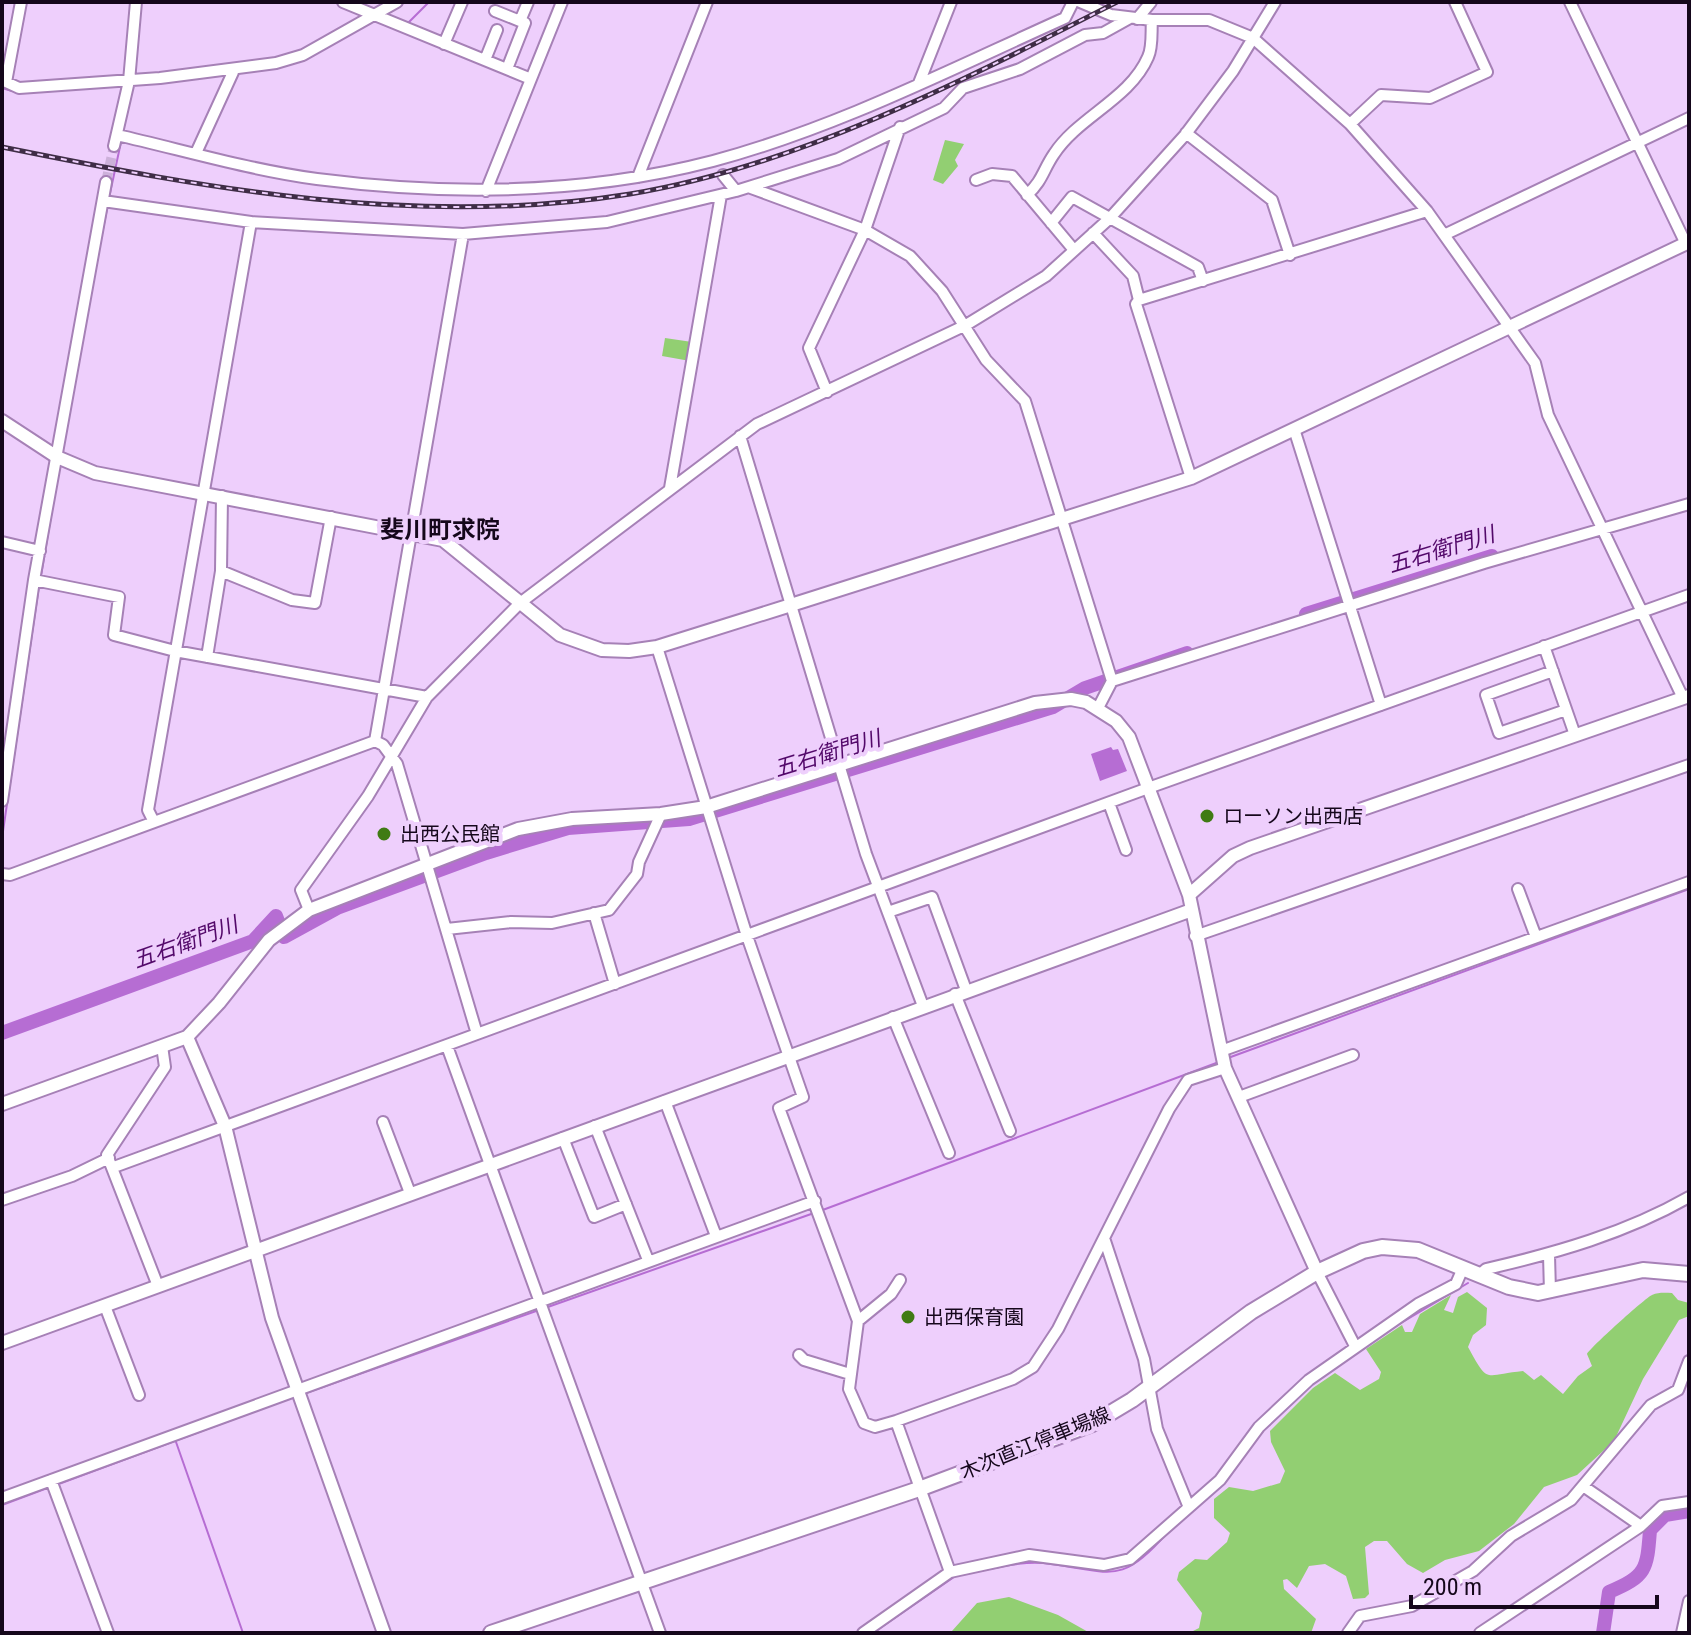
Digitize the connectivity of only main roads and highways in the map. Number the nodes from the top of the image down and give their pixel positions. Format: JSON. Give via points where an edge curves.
{"nodes":[{"id":1,"x":1689,"y":1274,"type":"edge"},
{"id":2,"x":491,"y":1633,"type":"edge"}],
"edges":[{"from":1,"to":2,"type":"main road","name":"木次直江停車場線","via":[[1643,1270],[1550,1292],[1509,1287],[1418,1250],[1382,1247],[1347,1256],[1251,1312],[1092,1424],[919,1489]]}]}
